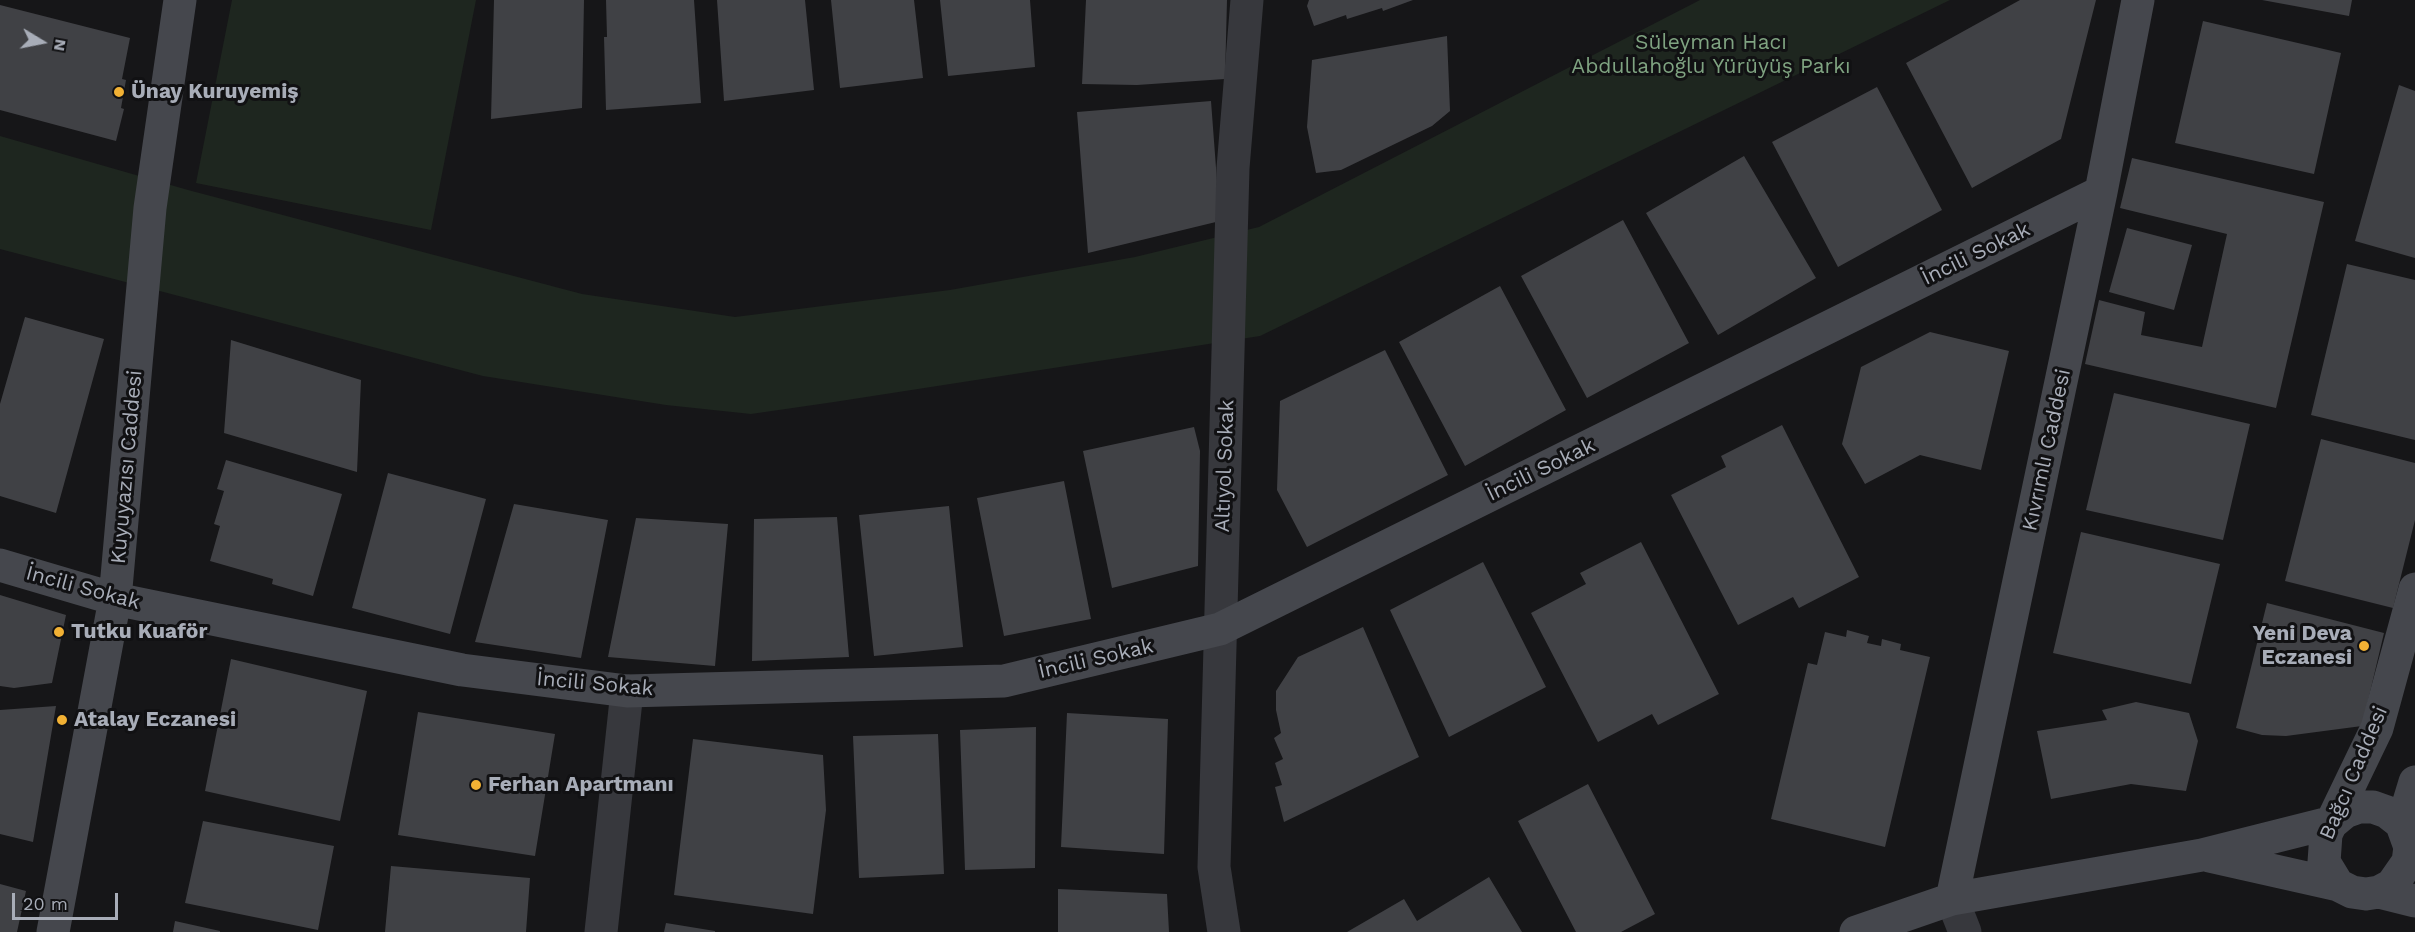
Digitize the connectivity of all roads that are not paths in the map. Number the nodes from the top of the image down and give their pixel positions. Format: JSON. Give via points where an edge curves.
{"nodes":[{"id":1,"x":180,"y":0,"type":"edge"},
{"id":2,"x":1247,"y":0,"type":"edge"},
{"id":3,"x":2138,"y":0,"type":"edge"},
{"id":4,"x":2101,"y":192,"type":"junction"},
{"id":5,"x":0,"y":565,"type":"edge"},
{"id":6,"x":2415,"y":589,"type":"edge"},
{"id":7,"x":115,"y":599,"type":"junction"},
{"id":8,"x":1220,"y":630,"type":"junction"},
{"id":9,"x":627,"y":691,"type":"junction"},
{"id":10,"x":2415,"y":782,"type":"edge"},
{"id":11,"x":2333,"y":822,"type":"junction"},
{"id":12,"x":2408,"y":829,"type":"edge"},
{"id":13,"x":2202,"y":855,"type":"junction"},
{"id":14,"x":2338,"y":885,"type":"junction"},
{"id":15,"x":2379,"y":892,"type":"junction"},
{"id":16,"x":1952,"y":899,"type":"junction"},
{"id":17,"x":2415,"y":901,"type":"edge"},
{"id":18,"x":53,"y":932,"type":"edge"},
{"id":19,"x":601,"y":932,"type":"edge"},
{"id":20,"x":1224,"y":932,"type":"edge"},
{"id":21,"x":1856,"y":932,"type":"edge"},
{"id":22,"x":1965,"y":932,"type":"edge"}],
"edges":[{"from":1,"to":7,"type":"street","name":"Kuyuyazısı Caddesi","via":[[149,217]]},
{"from":2,"to":8,"type":"street","name":"Altıyol Sokak","via":[[1233,168]]},
{"from":3,"to":4,"type":"street","name":"Kıvrımlı Caddesi"},
{"from":4,"to":8,"type":"street","name":"İncili Sokak"},
{"from":4,"to":16,"type":"street","name":"Kıvrımlı Caddesi"},
{"from":5,"to":7,"type":"street","name":"İncili Sokak"},
{"from":6,"to":11,"type":"street","name":"Bağcı Caddesi","via":[[2377,728]]},
{"from":7,"to":9,"type":"street","name":"İncili Sokak","via":[[462,670]]},
{"from":7,"to":18,"type":"street","name":"Kuyuyazısı Caddesi"},
{"from":8,"to":9,"type":"street","name":"İncili Sokak","via":[[1004,681]]},
{"from":8,"to":20,"type":"street","name":"Altıyol Sokak","via":[[1214,867]]},
{"from":9,"to":19,"type":"street"},
{"from":10,"to":12,"type":"street"},
{"from":11,"to":12,"type":"street","via":[[2344,812],[2373,807],[2387,812]]},
{"from":11,"to":13,"type":"street"},
{"from":11,"to":14,"type":"street","name":"Bağcı Caddesi","via":[[2326,834],[2324,862]]},
{"from":12,"to":15,"type":"street","via":[[2408,862],[2392,885]]},
{"from":13,"to":14,"type":"street"},
{"from":13,"to":16,"type":"street"},
{"from":14,"to":15,"type":"street","via":[[2359,893]]},
{"from":15,"to":17,"type":"street"},
{"from":16,"to":21,"type":"street"},
{"from":16,"to":22,"type":"street"}]}
